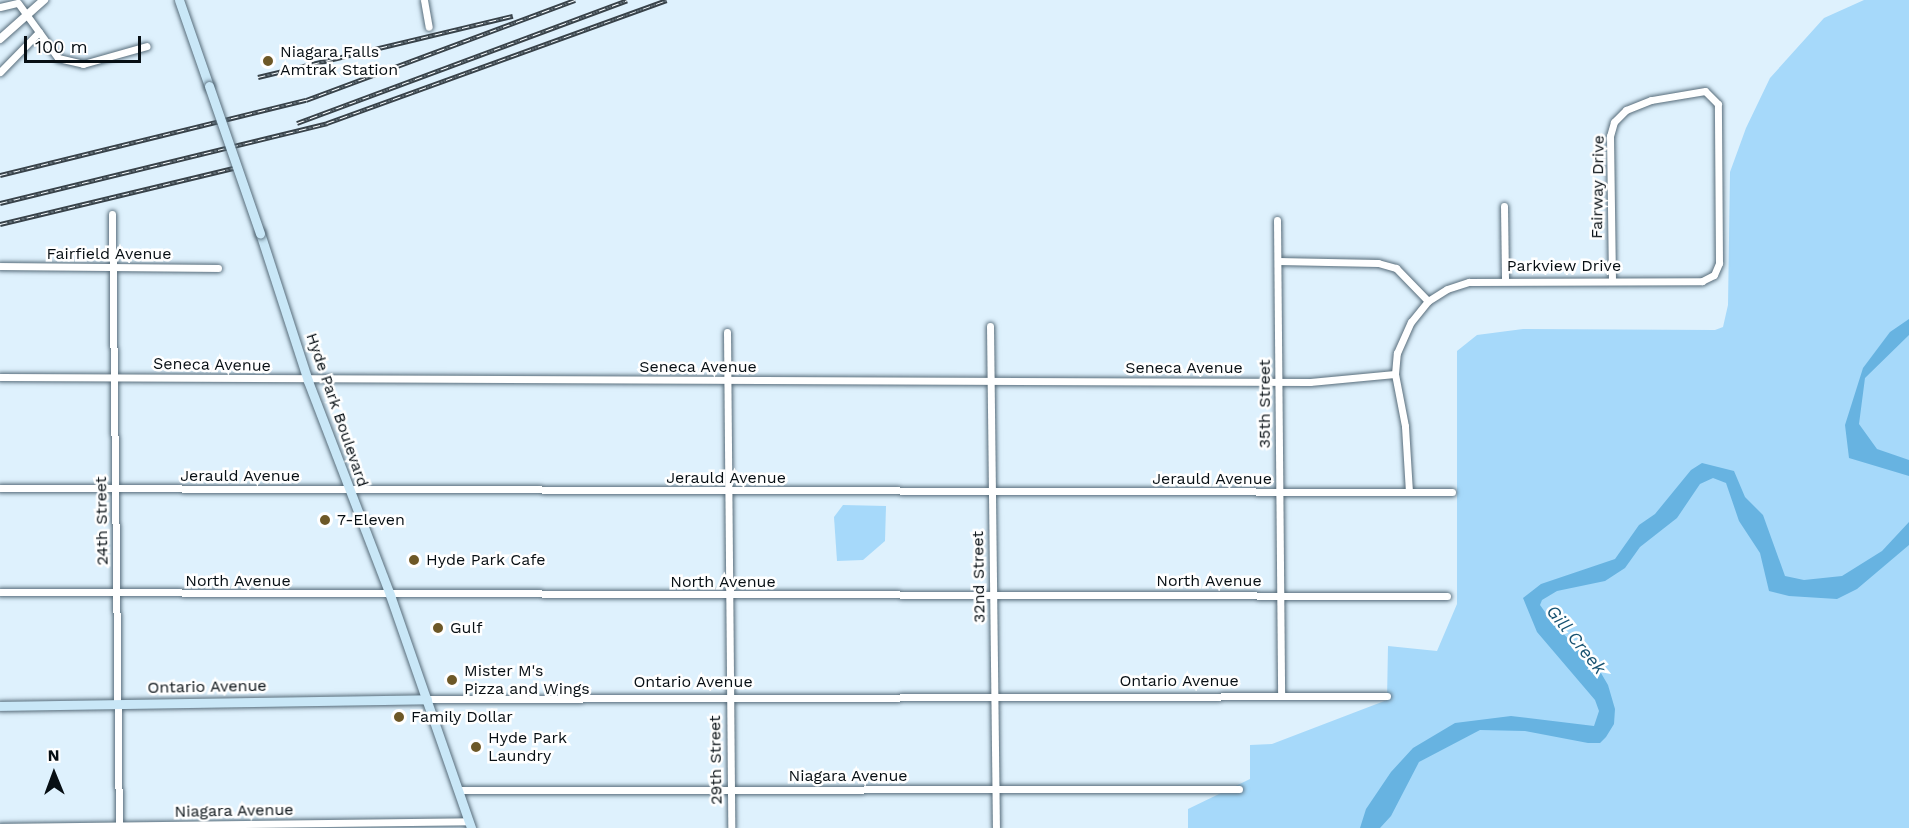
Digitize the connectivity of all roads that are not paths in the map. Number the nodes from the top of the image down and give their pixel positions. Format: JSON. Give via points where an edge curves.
{"nodes":[{"id":1,"x":44,"y":0,"type":"edge"},
{"id":2,"x":179,"y":0,"type":"edge"},
{"id":3,"x":424,"y":0,"type":"edge"},
{"id":4,"x":0,"y":6,"type":"edge"},
{"id":5,"x":27,"y":16,"type":"junction"},
{"id":6,"x":429,"y":27,"type":"dead end"},
{"id":7,"x":39,"y":32,"type":"junction"},
{"id":8,"x":0,"y":39,"type":"edge"},
{"id":9,"x":147,"y":46,"type":"dead end"},
{"id":10,"x":0,"y":72,"type":"edge"},
{"id":11,"x":1705,"y":91,"type":"joint"},
{"id":12,"x":1504,"y":206,"type":"dead end"},
{"id":13,"x":112,"y":214,"type":"dead end"},
{"id":14,"x":1277,"y":220,"type":"dead end"},
{"id":15,"x":1278,"y":261,"type":"junction"},
{"id":16,"x":0,"y":266,"type":"edge"},
{"id":17,"x":112,"y":267,"type":"junction"},
{"id":18,"x":218,"y":268,"type":"dead end"},
{"id":19,"x":1505,"y":279,"type":"junction"},
{"id":20,"x":1611,"y":280,"type":"junction"},
{"id":21,"x":1428,"y":301,"type":"junction"},
{"id":22,"x":990,"y":326,"type":"dead end"},
{"id":23,"x":727,"y":332,"type":"dead end"},
{"id":24,"x":1395,"y":374,"type":"junction"},
{"id":25,"x":0,"y":377,"type":"edge"},
{"id":26,"x":114,"y":377,"type":"junction"},
{"id":27,"x":308,"y":381,"type":"junction"},
{"id":28,"x":726,"y":381,"type":"junction"},
{"id":29,"x":1278,"y":381,"type":"junction"},
{"id":30,"x":991,"y":382,"type":"junction"},
{"id":31,"x":0,"y":488,"type":"edge"},
{"id":32,"x":115,"y":489,"type":"junction"},
{"id":33,"x":348,"y":490,"type":"junction"},
{"id":34,"x":727,"y":491,"type":"junction"},
{"id":35,"x":992,"y":492,"type":"junction"},
{"id":36,"x":1409,"y":492,"type":"junction"},
{"id":37,"x":1452,"y":492,"type":"dead end"},
{"id":38,"x":1279,"y":493,"type":"junction"},
{"id":39,"x":0,"y":592,"type":"edge"},
{"id":40,"x":117,"y":593,"type":"junction"},
{"id":41,"x":993,"y":594,"type":"junction"},
{"id":42,"x":390,"y":595,"type":"junction"},
{"id":43,"x":728,"y":595,"type":"junction"},
{"id":44,"x":1281,"y":595,"type":"junction"},
{"id":45,"x":1447,"y":596,"type":"dead end"},
{"id":46,"x":729,"y":696,"type":"junction"},
{"id":47,"x":995,"y":696,"type":"junction"},
{"id":48,"x":1281,"y":696,"type":"junction"},
{"id":49,"x":1386,"y":696,"type":"dead end"},
{"id":50,"x":427,"y":699,"type":"junction"},
{"id":51,"x":118,"y":703,"type":"junction"},
{"id":52,"x":0,"y":706,"type":"edge"},
{"id":53,"x":1239,"y":789,"type":"dead end"},
{"id":54,"x":458,"y":790,"type":"junction"},
{"id":55,"x":731,"y":790,"type":"junction"},
{"id":56,"x":996,"y":790,"type":"junction"},
{"id":57,"x":470,"y":824,"type":"edge"},
{"id":58,"x":0,"y":827,"type":"edge"},
{"id":59,"x":119,"y":827,"type":"edge"},
{"id":60,"x":730,"y":828,"type":"edge"},
{"id":61,"x":996,"y":828,"type":"edge"}],
"edges":[{"from":1,"to":5,"type":"street"},
{"from":2,"to":27,"type":"main road","name":"Hyde Park Boulevard","bridge":true},
{"from":3,"to":6,"type":"street"},
{"from":4,"to":5,"type":"street","via":[[18,3]]},
{"from":5,"to":7,"type":"street"},
{"from":5,"to":8,"type":"street"},
{"from":7,"to":9,"type":"street","via":[[58,58],[83,64]]},
{"from":7,"to":10,"type":"street"},
{"from":11,"to":20,"type":"street","name":"Fairway Drive","via":[[1652,100],[1626,110],[1614,122],[1610,136]]},
{"from":11,"to":20,"type":"street","name":"Parkview Drive","via":[[1718,104],[1719,263],[1714,275],[1702,281]]},
{"from":12,"to":19,"type":"street"},
{"from":13,"to":17,"type":"street","name":"24th Street"},
{"from":14,"to":15,"type":"street","name":"35th Street"},
{"from":15,"to":21,"type":"street","via":[[1378,263],[1396,268]]},
{"from":15,"to":29,"type":"street","name":"35th Street"},
{"from":16,"to":17,"type":"street","name":"Fairfield Avenue"},
{"from":17,"to":18,"type":"street","name":"Fairfield Avenue"},
{"from":17,"to":26,"type":"street","name":"24th Street"},
{"from":19,"to":20,"type":"street","name":"Parkview Drive"},
{"from":19,"to":21,"type":"street","name":"Parkview Drive","via":[[1469,282]]},
{"from":21,"to":24,"type":"street","name":"Parkview Drive","via":[[1411,322],[1397,353]]},
{"from":22,"to":30,"type":"street","name":"32nd Street"},
{"from":23,"to":28,"type":"street","name":"29th Street"},
{"from":24,"to":29,"type":"street","name":"Seneca Avenue"},
{"from":24,"to":36,"type":"street","name":"Parkview Drive","via":[[1405,426]]},
{"from":25,"to":26,"type":"street","name":"Seneca Avenue"},
{"from":26,"to":27,"type":"street","name":"Seneca Avenue"},
{"from":26,"to":32,"type":"street","name":"24th Street"},
{"from":27,"to":28,"type":"street","name":"Seneca Avenue"},
{"from":27,"to":33,"type":"main road","name":"Hyde Park Boulevard"},
{"from":28,"to":30,"type":"street","name":"Seneca Avenue"},
{"from":28,"to":34,"type":"street","name":"29th Street"},
{"from":29,"to":30,"type":"street","name":"Seneca Avenue"},
{"from":29,"to":38,"type":"street","name":"35th Street"},
{"from":30,"to":35,"type":"street","name":"32nd Street"},
{"from":31,"to":32,"type":"street","name":"Jerauld Avenue"},
{"from":32,"to":33,"type":"street","name":"Jerauld Avenue"},
{"from":32,"to":40,"type":"street","name":"24th Street"},
{"from":33,"to":34,"type":"street","name":"Jerauld Avenue"},
{"from":33,"to":42,"type":"main road","name":"Hyde Park Boulevard"},
{"from":34,"to":35,"type":"street","name":"Jerauld Avenue"},
{"from":34,"to":43,"type":"street","name":"29th Street"},
{"from":35,"to":38,"type":"street","name":"Jerauld Avenue"},
{"from":35,"to":41,"type":"street","name":"32nd Street"},
{"from":36,"to":37,"type":"street","name":"Jerauld Avenue"},
{"from":36,"to":38,"type":"street","name":"Jerauld Avenue"},
{"from":38,"to":44,"type":"street","name":"35th Street"},
{"from":39,"to":40,"type":"street","name":"North Avenue"},
{"from":40,"to":42,"type":"street","name":"North Avenue"},
{"from":40,"to":51,"type":"street","name":"24th Street"},
{"from":41,"to":43,"type":"street","name":"North Avenue"},
{"from":41,"to":44,"type":"street","name":"North Avenue"},
{"from":41,"to":47,"type":"street","name":"32nd Street"},
{"from":42,"to":43,"type":"street","name":"North Avenue"},
{"from":42,"to":50,"type":"main road","name":"Hyde Park Boulevard"},
{"from":43,"to":46,"type":"street","name":"29th Street"},
{"from":44,"to":45,"type":"street","name":"North Avenue"},
{"from":44,"to":48,"type":"street","name":"35th Street"},
{"from":46,"to":47,"type":"street","name":"Ontario Avenue"},
{"from":46,"to":50,"type":"street","name":"Ontario Avenue"},
{"from":46,"to":55,"type":"street","name":"29th Street"},
{"from":47,"to":48,"type":"street","name":"Ontario Avenue"},
{"from":47,"to":56,"type":"street","name":"32nd Street"},
{"from":48,"to":49,"type":"street","name":"Ontario Avenue"},
{"from":50,"to":51,"type":"main road","name":"Ontario Avenue"},
{"from":50,"to":54,"type":"main road","name":"Hyde Park Boulevard"},
{"from":51,"to":52,"type":"main road","name":"Ontario Avenue"},
{"from":51,"to":59,"type":"street","name":"24th Street"},
{"from":53,"to":56,"type":"street","name":"Niagara Avenue"},
{"from":54,"to":55,"type":"street","name":"Niagara Avenue"},
{"from":54,"to":57,"type":"main road","name":"Hyde Park Boulevard"},
{"from":55,"to":56,"type":"street","name":"Niagara Avenue"},
{"from":55,"to":60,"type":"street","name":"29th Street"},
{"from":56,"to":61,"type":"street","name":"32nd Street"},
{"from":57,"to":59,"type":"street","name":"Niagara Avenue"},
{"from":58,"to":59,"type":"street","name":"Niagara Avenue"}]}
